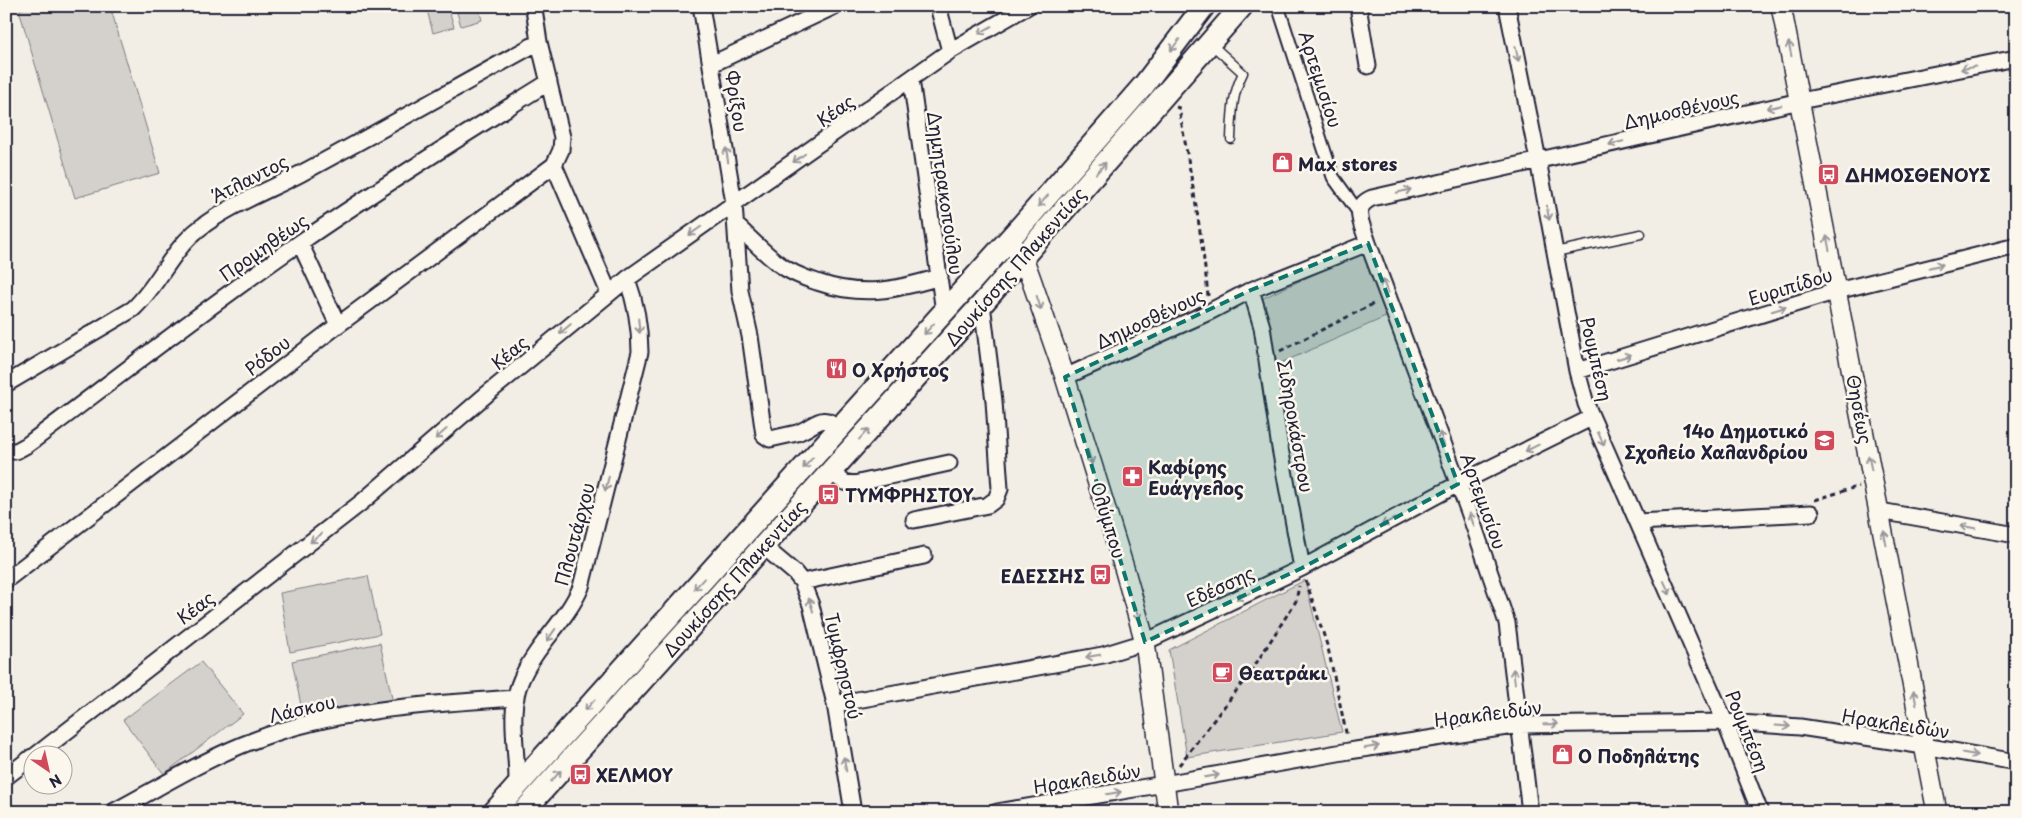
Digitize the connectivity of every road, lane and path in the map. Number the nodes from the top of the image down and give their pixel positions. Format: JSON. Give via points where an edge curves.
{"nodes":[{"id":1,"x":701,"y":6,"type":"edge"},
{"id":2,"x":835,"y":6,"type":"edge"},
{"id":3,"x":938,"y":6,"type":"edge"},
{"id":4,"x":1028,"y":6,"type":"edge"},
{"id":5,"x":1242,"y":6,"type":"edge"},
{"id":6,"x":1278,"y":6,"type":"edge"},
{"id":7,"x":1358,"y":6,"type":"edge"},
{"id":8,"x":1507,"y":6,"type":"edge"},
{"id":9,"x":1781,"y":6,"type":"edge"},
{"id":10,"x":1203,"y":7,"type":"edge"},
{"id":11,"x":534,"y":8,"type":"dead end"},
{"id":12,"x":539,"y":42,"type":"junction"},
{"id":13,"x":1209,"y":43,"type":"junction"},
{"id":14,"x":950,"y":51,"type":"junction"},
{"id":15,"x":2016,"y":58,"type":"edge"},
{"id":16,"x":712,"y":64,"type":"junction"},
{"id":17,"x":1368,"y":66,"type":"dead end"},
{"id":18,"x":911,"y":79,"type":"junction"},
{"id":19,"x":549,"y":82,"type":"junction"},
{"id":20,"x":1159,"y":101,"type":"junction"},
{"id":21,"x":1800,"y":101,"type":"junction"},
{"id":22,"x":1231,"y":139,"type":"dead end"},
{"id":23,"x":1538,"y":160,"type":"junction"},
{"id":24,"x":554,"y":164,"type":"junction"},
{"id":25,"x":734,"y":203,"type":"junction"},
{"id":26,"x":1359,"y":210,"type":"junction"},
{"id":27,"x":737,"y":226,"type":"junction"},
{"id":28,"x":1641,"y":234,"type":"dead end"},
{"id":29,"x":1008,"y":241,"type":"junction"},
{"id":30,"x":300,"y":243,"type":"junction"},
{"id":31,"x":1368,"y":243,"type":"junction"},
{"id":32,"x":2016,"y":246,"type":"edge"},
{"id":33,"x":1555,"y":252,"type":"junction"},
{"id":34,"x":1022,"y":257,"type":"junction"},
{"id":35,"x":940,"y":277,"type":"junction"},
{"id":36,"x":627,"y":279,"type":"junction"},
{"id":37,"x":1251,"y":290,"type":"junction"},
{"id":38,"x":1837,"y":291,"type":"junction"},
{"id":39,"x":609,"y":293,"type":"junction"},
{"id":40,"x":1388,"y":296,"type":"junction"},
{"id":41,"x":982,"y":304,"type":"junction"},
{"id":42,"x":944,"y":312,"type":"junction"},
{"id":43,"x":1209,"y":312,"type":"junction"},
{"id":44,"x":338,"y":325,"type":"junction"},
{"id":45,"x":1265,"y":358,"type":"junction"},
{"id":46,"x":1578,"y":371,"type":"junction"},
{"id":47,"x":1065,"y":378,"type":"junction"},
{"id":48,"x":6,"y":384,"type":"edge"},
{"id":49,"x":1592,"y":418,"type":"junction"},
{"id":50,"x":835,"y":433,"type":"junction"},
{"id":51,"x":6,"y":451,"type":"edge"},
{"id":52,"x":949,"y":463,"type":"dead end"},
{"id":53,"x":830,"y":472,"type":"junction"},
{"id":54,"x":1874,"y":482,"type":"junction"},
{"id":55,"x":1458,"y":484,"type":"junction"},
{"id":56,"x":1811,"y":507,"type":"joint"},
{"id":57,"x":1880,"y":511,"type":"junction"},
{"id":58,"x":914,"y":520,"type":"dead end"},
{"id":59,"x":1638,"y":522,"type":"junction"},
{"id":60,"x":2016,"y":535,"type":"edge"},
{"id":61,"x":763,"y":546,"type":"junction"},
{"id":62,"x":924,"y":556,"type":"dead end"},
{"id":63,"x":1302,"y":568,"type":"junction"},
{"id":64,"x":6,"y":580,"type":"edge"},
{"id":65,"x":802,"y":582,"type":"junction"},
{"id":66,"x":1145,"y":642,"type":"junction"},
{"id":67,"x":516,"y":698,"type":"junction"},
{"id":68,"x":835,"y":704,"type":"junction"},
{"id":69,"x":1725,"y":722,"type":"junction"},
{"id":70,"x":1520,"y":725,"type":"junction"},
{"id":71,"x":47,"y":746,"type":"edge"},
{"id":72,"x":1924,"y":746,"type":"junction"},
{"id":73,"x":1349,"y":751,"type":"junction"},
{"id":74,"x":2016,"y":762,"type":"edge"},
{"id":75,"x":22,"y":765,"type":"edge"},
{"id":76,"x":6,"y":777,"type":"edge"},
{"id":77,"x":1164,"y":784,"type":"junction"},
{"id":78,"x":517,"y":786,"type":"junction"},
{"id":79,"x":113,"y":812,"type":"edge"},
{"id":80,"x":494,"y":812,"type":"edge"},
{"id":81,"x":523,"y":812,"type":"edge"},
{"id":82,"x":853,"y":812,"type":"edge"},
{"id":83,"x":997,"y":812,"type":"edge"},
{"id":84,"x":1168,"y":812,"type":"edge"},
{"id":85,"x":1530,"y":812,"type":"edge"},
{"id":86,"x":1760,"y":812,"type":"edge"},
{"id":87,"x":1937,"y":812,"type":"edge"}],
"edges":[{"from":1,"to":16,"type":"street","name":"Φρίξου"},
{"from":2,"to":16,"type":"street"},
{"from":3,"to":14,"type":"street"},
{"from":4,"to":14,"type":"street","name":"Κέας","one_way":true},
{"from":5,"to":13,"type":"main road","name":"Δουκίσσης Πλακεντίας"},
{"from":6,"to":26,"type":"street","name":"Αρτεμισίου","via":[[1332,176]]},
{"from":7,"to":17,"type":"street"},
{"from":8,"to":23,"type":"street","name":"Ρουμπέση","one_way":true},
{"from":21,"to":9,"type":"street","name":"Θησέως","one_way":true},
{"from":10,"to":29,"type":"main road","name":"Δουκίσσης Πλακεντίας","one_way":true,"via":[[1144,85]]},
{"from":11,"to":12,"type":"street"},
{"from":12,"to":19,"type":"street"},
{"from":12,"to":48,"type":"street","name":"Άτλαντος","via":[[299,174],[215,216],[184,242],[133,309]]},
{"from":13,"to":20,"type":"main road","name":"Δουκίσσης Πλακεντίας"},
{"from":13,"to":22,"type":"lane","via":[[1243,73],[1233,98]]},
{"from":14,"to":18,"type":"street","name":"Κέας"},
{"from":15,"to":21,"type":"street","name":"Δημοσθένους","one_way":true},
{"from":25,"to":16,"type":"street","name":"Φρίξου","one_way":true},
{"from":18,"to":25,"type":"street","name":"Κέας","one_way":true},
{"from":18,"to":35,"type":"street","name":"Δημητρακοπούλου"},
{"from":19,"to":24,"type":"street","via":[[562,144]]},
{"from":19,"to":30,"type":"street","name":"Προμηθέως","via":[[421,161]]},
{"from":34,"to":20,"type":"main road","name":"Δουκίσσης Πλακεντίας","one_way":true},
{"from":20,"to":43,"type":"path","via":[[1179,108],[1204,252]]},
{"from":21,"to":23,"type":"street","name":"Δημοσθένους","one_way":true},
{"from":38,"to":21,"type":"street","name":"Θησέως","one_way":true},
{"from":26,"to":23,"type":"street","name":"Δημοσθένους","one_way":true,"via":[[1365,201],[1372,198]]},
{"from":23,"to":33,"type":"street","name":"Ρουμπέση","one_way":true},
{"from":24,"to":39,"type":"street"},
{"from":24,"to":44,"type":"street","name":"Ρόδου"},
{"from":25,"to":27,"type":"street","name":"Φρίξου"},
{"from":25,"to":36,"type":"street","name":"Κέας","one_way":true},
{"from":26,"to":31,"type":"street","name":"Αρτεμισίου"},
{"from":27,"to":35,"type":"street","via":[[779,264],[799,276],[836,289],[883,291]]},
{"from":27,"to":50,"type":"street","name":"Φρίξου","via":[[740,291],[765,437],[770,439],[798,432],[823,420],[835,424],[838,429]]},
{"from":28,"to":33,"type":"lane"},
{"from":29,"to":34,"type":"street","name":"Ολύμπου"},
{"from":29,"to":42,"type":"main road","name":"Δουκίσσης Πλακεντίας"},
{"from":30,"to":44,"type":"street"},
{"from":30,"to":51,"type":"street","name":"Προμηθέως","via":[[27,445],[16,451]]},
{"from":31,"to":37,"type":"street","name":"Δημοσθένους"},
{"from":40,"to":31,"type":"street","name":"Αρτεμισίου","one_way":true},
{"from":38,"to":32,"type":"street","name":"Ευριπίδου","one_way":true},
{"from":33,"to":46,"type":"street","name":"Ρουμπέση"},
{"from":34,"to":41,"type":"main road","name":"Δουκίσσης Πλακεντίας"},
{"from":34,"to":47,"type":"street","name":"Ολύμπου","one_way":true},
{"from":35,"to":42,"type":"street","name":"Δημητρακοπούλου"},
{"from":36,"to":39,"type":"street","name":"Κέας"},
{"from":36,"to":67,"type":"street","name":"Πλουτάρχου","one_way":true,"via":[[638,315],[640,352],[585,571],[574,603],[531,662]]},
{"from":37,"to":43,"type":"street","name":"Δημοσθένους"},
{"from":37,"to":45,"type":"street","name":"Σιδηροκάστρου","via":[[1260,316]]},
{"from":46,"to":38,"type":"street","name":"Ευριπίδου","one_way":true},
{"from":54,"to":38,"type":"street","name":"Θησέως","one_way":true},
{"from":39,"to":71,"type":"street","name":"Κέας","one_way":true,"via":[[362,502]]},
{"from":40,"to":45,"type":"path"},
{"from":55,"to":40,"type":"street","name":"Αρτεμισίου","one_way":true},
{"from":53,"to":41,"type":"main road","name":"Δουκίσσης Πλακεντίας","one_way":true},
{"from":41,"to":58,"type":"street","via":[[994,401],[999,495],[988,505]]},
{"from":42,"to":50,"type":"main road","name":"Δουκίσσης Πλακεντίας","one_way":true},
{"from":43,"to":47,"type":"street","name":"Δημοσθένους"},
{"from":44,"to":64,"type":"street","name":"Ρόδου"},
{"from":45,"to":63,"type":"street","name":"Σιδηροκάστρου"},
{"from":46,"to":49,"type":"street","name":"Ρουμπέση"},
{"from":47,"to":66,"type":"street","name":"Ολύμπου","one_way":true},
{"from":49,"to":55,"type":"street","name":"Εδέσσης","one_way":true},
{"from":49,"to":59,"type":"street","name":"Ρουμπέση","one_way":true},
{"from":50,"to":78,"type":"main road","name":"Δουκίσσης Πλακεντίας","one_way":true},
{"from":52,"to":53,"type":"street","via":[[854,484],[844,482]]},
{"from":53,"to":61,"type":"main road","name":"Δουκίσσης Πλακεντίας"},
{"from":54,"to":56,"type":"path","via":[[1820,497]]},
{"from":54,"to":57,"type":"street","name":"Θησέως"},
{"from":55,"to":63,"type":"street","name":"Εδέσσης","one_way":true},
{"from":70,"to":55,"type":"street","name":"Αρτεμισίου","one_way":true,"via":[[1507,623]]},
{"from":56,"to":59,"type":"street"},
{"from":60,"to":57,"type":"street","one_way":true},
{"from":72,"to":57,"type":"street","name":"Θησέως","one_way":true},
{"from":59,"to":69,"type":"street","name":"Ρουμπέση","one_way":true},
{"from":61,"to":65,"type":"street","name":"Τυμφρηστού"},
{"from":81,"to":61,"type":"main road","name":"Δουκίσσης Πλακεντίας","one_way":true},
{"from":62,"to":65,"type":"street"},
{"from":63,"to":66,"type":"street","name":"Εδέσσης","one_way":true},
{"from":63,"to":73,"type":"path","via":[[1328,648]]},
{"from":63,"to":77,"type":"path","via":[[1296,601],[1250,673]]},
{"from":68,"to":65,"type":"street","name":"Τυμφρηστού","one_way":true,"via":[[811,605]]},
{"from":66,"to":68,"type":"street","name":"Εδέσσης","one_way":true,"via":[[1103,655]]},
{"from":66,"to":77,"type":"street","name":"Ολύμπου"},
{"from":67,"to":78,"type":"street","name":"Πλουτάρχου"},
{"from":67,"to":79,"type":"street","name":"Λάσκου","via":[[383,711],[279,731],[232,749]]},
{"from":82,"to":68,"type":"street","name":"Τυμφρηστού","one_way":true},
{"from":70,"to":69,"type":"street","name":"Ηρακλειδών","one_way":true},
{"from":69,"to":72,"type":"street","name":"Ηρακλειδών","one_way":true,"via":[[1800,727]]},
{"from":69,"to":86,"type":"street","name":"Ρουμπέση"},
{"from":73,"to":70,"type":"street","name":"Ηρακλειδών","one_way":true},
{"from":70,"to":85,"type":"street","name":"Αρτεμισίου"},
{"from":72,"to":74,"type":"street","name":"Ηρακλειδών","one_way":true},
{"from":72,"to":87,"type":"street","name":"Θησέως"},
{"from":77,"to":73,"type":"street","name":"Ηρακλειδών","one_way":true},
{"from":75,"to":76,"type":"street","name":"Κέας"},
{"from":83,"to":77,"type":"street","name":"Ηρακλειδών","one_way":true},
{"from":77,"to":84,"type":"street","name":"Ολύμπου"},
{"from":78,"to":80,"type":"main road","name":"Δουκίσσης Πλακεντίας"}]}
